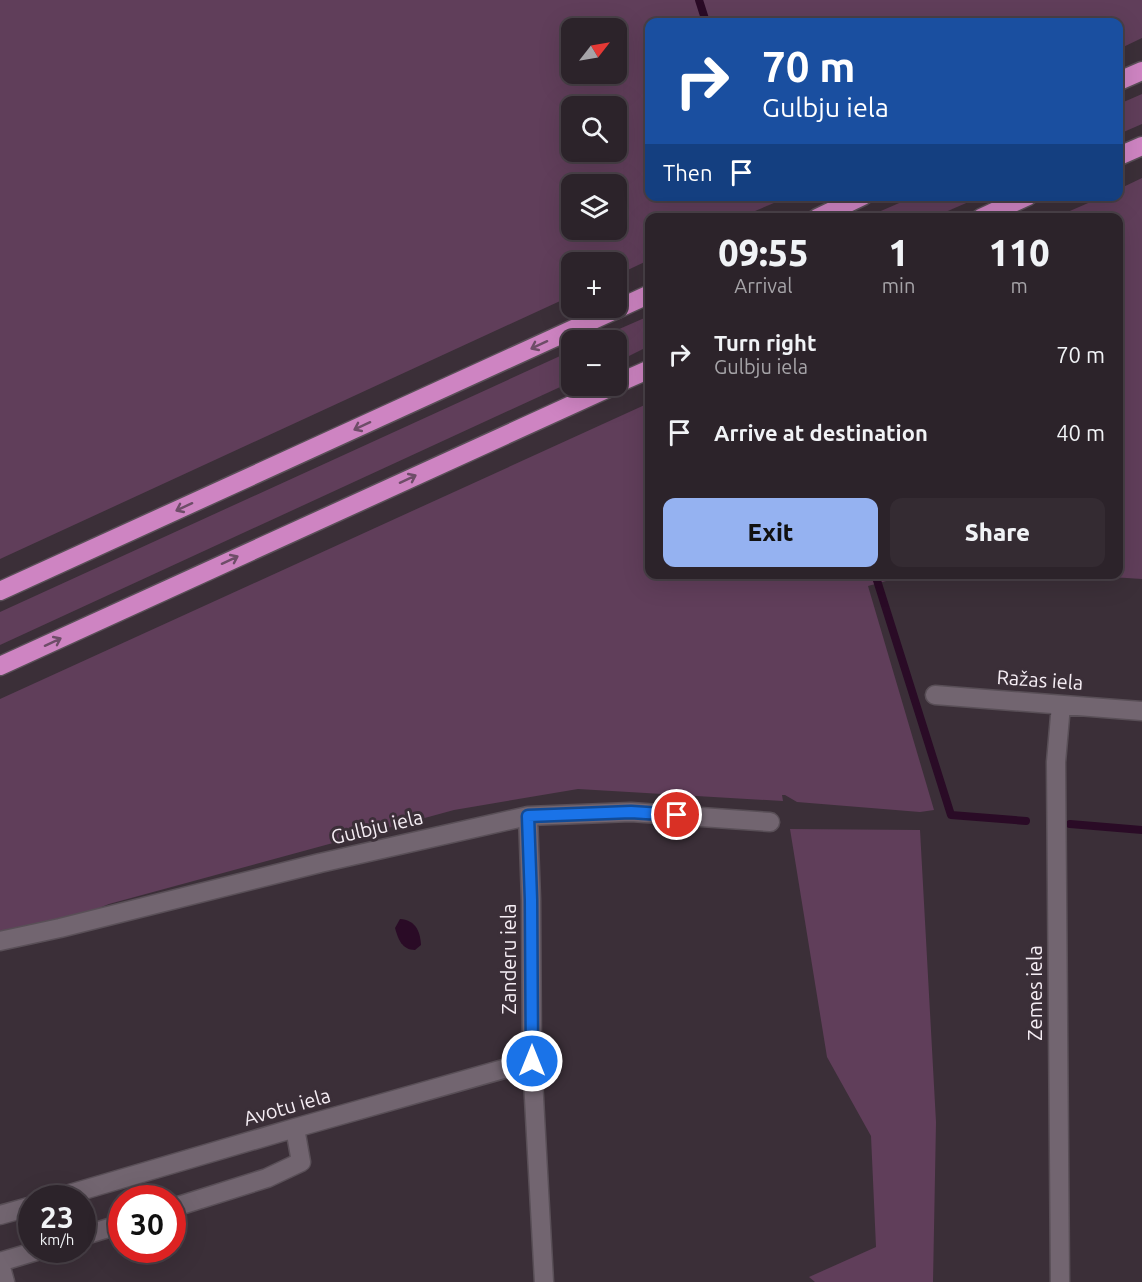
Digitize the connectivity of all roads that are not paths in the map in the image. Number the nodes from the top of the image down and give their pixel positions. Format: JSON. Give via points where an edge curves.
{"nodes":[{"id":1,"x":1142,"y":71,"type":"edge"},
{"id":2,"x":1123,"y":79,"type":"edge"},
{"id":3,"x":1142,"y":146,"type":"edge"},
{"id":4,"x":1123,"y":154,"type":"edge"},
{"id":5,"x":853,"y":201,"type":"edge"},
{"id":6,"x":1017,"y":201,"type":"edge"},
{"id":7,"x":827,"y":213,"type":"edge"},
{"id":8,"x":992,"y":213,"type":"edge"},
{"id":9,"x":645,"y":296,"type":"edge"},
{"id":10,"x":645,"y":371,"type":"edge"},
{"id":11,"x":627,"y":380,"type":"edge"},
{"id":12,"x":591,"y":396,"type":"edge"},
{"id":13,"x":0,"y":591,"type":"edge"},
{"id":14,"x":0,"y":666,"type":"edge"},
{"id":15,"x":935,"y":695,"type":"dead end"},
{"id":16,"x":1061,"y":705,"type":"junction"},
{"id":17,"x":1142,"y":711,"type":"edge"},
{"id":18,"x":528,"y":816,"type":"junction"},
{"id":19,"x":770,"y":822,"type":"dead end"},
{"id":20,"x":0,"y":940,"type":"edge"},
{"id":21,"x":532,"y":1061,"type":"junction"},
{"id":22,"x":295,"y":1128,"type":"junction"},
{"id":23,"x":96,"y":1186,"type":"edge"},
{"id":24,"x":186,"y":1204,"type":"edge"},
{"id":25,"x":18,"y":1210,"type":"edge"},
{"id":26,"x":0,"y":1215,"type":"edge"},
{"id":27,"x":18,"y":1257,"type":"edge"},
{"id":28,"x":0,"y":1263,"type":"edge"},
{"id":29,"x":5,"y":1282,"type":"edge"},
{"id":30,"x":544,"y":1282,"type":"edge"},
{"id":31,"x":1060,"y":1282,"type":"edge"}],
"edges":[{"from":1,"to":2,"type":"highway"},
{"from":3,"to":4,"type":"highway"},
{"from":5,"to":7,"type":"highway"},
{"from":6,"to":8,"type":"highway"},
{"from":9,"to":13,"type":"highway","one_way":true},
{"from":10,"to":11,"type":"highway"},
{"from":14,"to":12,"type":"highway","one_way":true},
{"from":15,"to":16,"type":"street","name":"Ražas iela"},
{"from":16,"to":17,"type":"street","name":"Ražas iela"},
{"from":16,"to":31,"type":"street","name":"Zemes iela","via":[[1056,762]]},
{"from":18,"to":19,"type":"street","name":"Gulbju iela","via":[[631,812]]},
{"from":18,"to":20,"type":"street","name":"Gulbju iela"},
{"from":18,"to":21,"type":"street","name":"Zanderu iela"},
{"from":21,"to":22,"type":"street","name":"Avotu iela"},
{"from":21,"to":30,"type":"street","name":"Zanderu iela"},
{"from":22,"to":23,"type":"street","name":"Avotu iela"},
{"from":22,"to":24,"type":"street","via":[[301,1162],[267,1178]]},
{"from":25,"to":26,"type":"street"},
{"from":27,"to":28,"type":"street"},
{"from":28,"to":29,"type":"street"}]}
